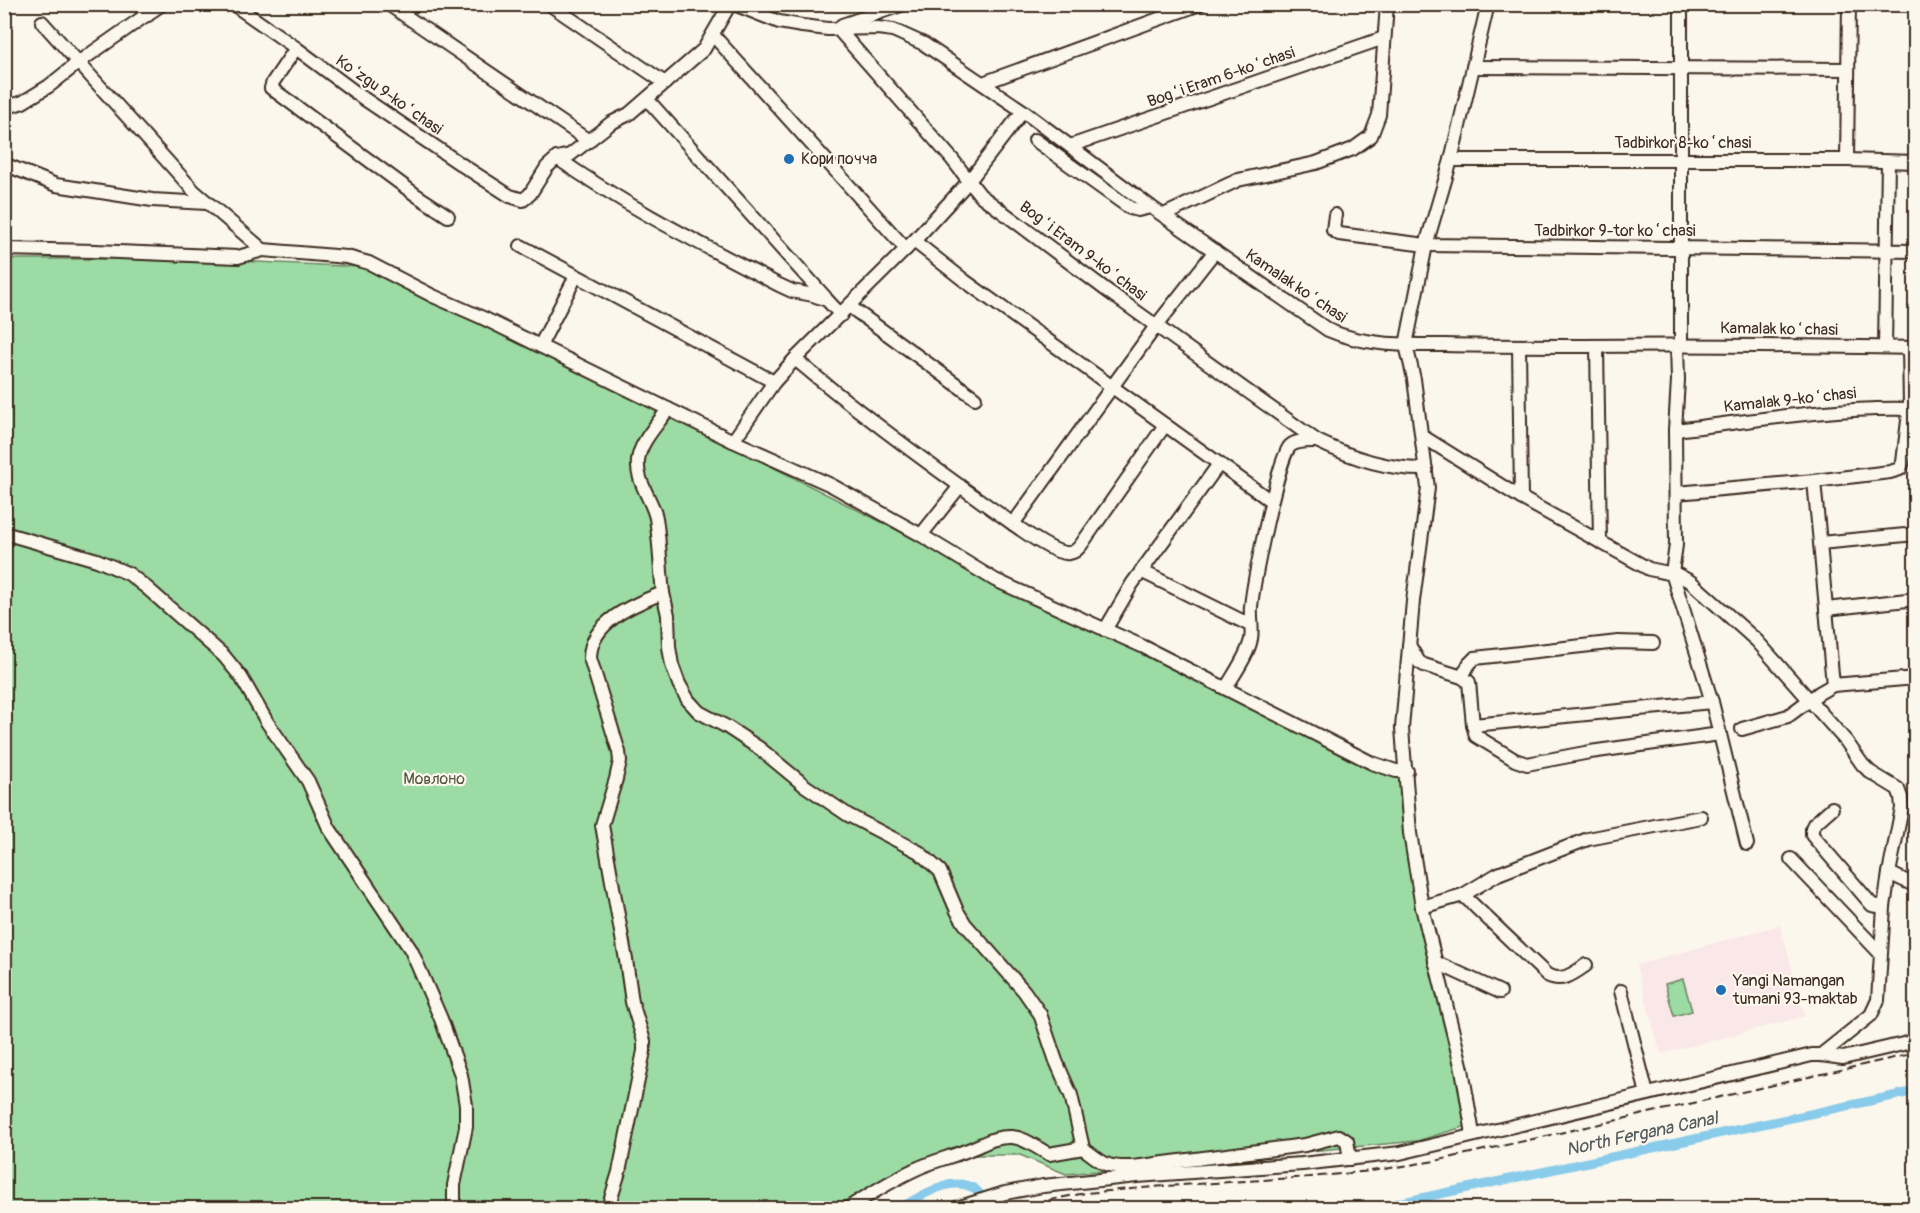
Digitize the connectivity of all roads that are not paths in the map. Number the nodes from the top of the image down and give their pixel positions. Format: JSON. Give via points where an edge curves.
{"nodes":[{"id":1,"x":138,"y":4,"type":"edge"},
{"id":2,"x":162,"y":4,"type":"edge"},
{"id":3,"x":233,"y":4,"type":"edge"},
{"id":4,"x":388,"y":4,"type":"edge"},
{"id":5,"x":549,"y":4,"type":"edge"},
{"id":6,"x":732,"y":4,"type":"edge"},
{"id":7,"x":904,"y":4,"type":"edge"},
{"id":8,"x":1200,"y":4,"type":"edge"},
{"id":9,"x":1387,"y":4,"type":"edge"},
{"id":10,"x":1488,"y":4,"type":"edge"},
{"id":11,"x":1681,"y":4,"type":"edge"},
{"id":12,"x":1849,"y":4,"type":"edge"},
{"id":13,"x":1180,"y":8,"type":"edge"},
{"id":14,"x":148,"y":15,"type":"junction"},
{"id":15,"x":42,"y":22,"type":"dead end"},
{"id":16,"x":833,"y":29,"type":"junction"},
{"id":17,"x":713,"y":35,"type":"junction"},
{"id":18,"x":1384,"y":38,"type":"junction"},
{"id":19,"x":296,"y":48,"type":"junction"},
{"id":20,"x":79,"y":62,"type":"junction"},
{"id":21,"x":1473,"y":67,"type":"junction"},
{"id":22,"x":1681,"y":69,"type":"junction"},
{"id":23,"x":1847,"y":69,"type":"junction"},
{"id":24,"x":665,"y":83,"type":"junction"},
{"id":25,"x":983,"y":83,"type":"junction"},
{"id":26,"x":647,"y":99,"type":"junction"},
{"id":27,"x":4,"y":108,"type":"edge"},
{"id":28,"x":1023,"y":111,"type":"junction"},
{"id":29,"x":1035,"y":140,"type":"dead end"},
{"id":30,"x":589,"y":141,"type":"junction"},
{"id":31,"x":1070,"y":146,"type":"junction"},
{"id":32,"x":557,"y":158,"type":"junction"},
{"id":33,"x":1451,"y":160,"type":"junction"},
{"id":34,"x":1681,"y":160,"type":"junction"},
{"id":35,"x":1847,"y":160,"type":"junction"},
{"id":36,"x":1888,"y":162,"type":"junction"},
{"id":37,"x":1916,"y":162,"type":"edge"},
{"id":38,"x":4,"y":164,"type":"edge"},
{"id":39,"x":969,"y":181,"type":"junction"},
{"id":40,"x":207,"y":203,"type":"junction"},
{"id":41,"x":1151,"y":207,"type":"junction"},
{"id":42,"x":1164,"y":215,"type":"junction"},
{"id":43,"x":1335,"y":215,"type":"dead end"},
{"id":44,"x":448,"y":216,"type":"dead end"},
{"id":45,"x":910,"y":245,"type":"junction"},
{"id":46,"x":1426,"y":245,"type":"junction"},
{"id":47,"x":521,"y":246,"type":"dead end"},
{"id":48,"x":1682,"y":248,"type":"junction"},
{"id":49,"x":4,"y":249,"type":"edge"},
{"id":50,"x":263,"y":250,"type":"junction"},
{"id":51,"x":1886,"y":250,"type":"junction"},
{"id":52,"x":1215,"y":251,"type":"junction"},
{"id":53,"x":1916,"y":251,"type":"edge"},
{"id":54,"x":576,"y":276,"type":"junction"},
{"id":55,"x":827,"y":300,"type":"junction"},
{"id":56,"x":845,"y":310,"type":"junction"},
{"id":57,"x":1156,"y":326,"type":"junction"},
{"id":58,"x":1406,"y":345,"type":"junction"},
{"id":59,"x":1679,"y":345,"type":"junction"},
{"id":60,"x":540,"y":346,"type":"junction"},
{"id":61,"x":1519,"y":346,"type":"junction"},
{"id":62,"x":1597,"y":346,"type":"junction"},
{"id":63,"x":1886,"y":347,"type":"junction"},
{"id":64,"x":1912,"y":348,"type":"edge"},
{"id":65,"x":795,"y":359,"type":"junction"},
{"id":66,"x":774,"y":382,"type":"junction"},
{"id":67,"x":1112,"y":387,"type":"junction"},
{"id":68,"x":975,"y":398,"type":"dead end"},
{"id":69,"x":668,"y":409,"type":"junction"},
{"id":70,"x":1909,"y":409,"type":"junction"},
{"id":71,"x":1165,"y":425,"type":"junction"},
{"id":72,"x":1675,"y":429,"type":"junction"},
{"id":73,"x":1422,"y":436,"type":"junction"},
{"id":74,"x":733,"y":441,"type":"junction"},
{"id":75,"x":1317,"y":441,"type":"junction"},
{"id":76,"x":1219,"y":464,"type":"junction"},
{"id":77,"x":1426,"y":469,"type":"junction"},
{"id":78,"x":1814,"y":481,"type":"junction"},
{"id":79,"x":960,"y":486,"type":"junction"},
{"id":80,"x":1676,"y":493,"type":"junction"},
{"id":81,"x":1521,"y":498,"type":"junction"},
{"id":82,"x":1271,"y":501,"type":"junction"},
{"id":83,"x":1012,"y":524,"type":"junction"},
{"id":84,"x":4,"y":533,"type":"edge"},
{"id":85,"x":1916,"y":534,"type":"edge"},
{"id":86,"x":921,"y":535,"type":"junction"},
{"id":87,"x":1600,"y":542,"type":"junction"},
{"id":88,"x":1820,"y":543,"type":"junction"},
{"id":89,"x":1141,"y":571,"type":"junction"},
{"id":90,"x":1672,"y":573,"type":"junction"},
{"id":91,"x":663,"y":592,"type":"junction"},
{"id":92,"x":1916,"y":599,"type":"edge"},
{"id":93,"x":1826,"y":609,"type":"junction"},
{"id":94,"x":1250,"y":625,"type":"junction"},
{"id":95,"x":1105,"y":630,"type":"junction"},
{"id":96,"x":1653,"y":643,"type":"dead end"},
{"id":97,"x":1408,"y":644,"type":"junction"},
{"id":98,"x":1462,"y":677,"type":"junction"},
{"id":99,"x":1916,"y":678,"type":"edge"},
{"id":100,"x":1833,"y":685,"type":"junction"},
{"id":101,"x":1226,"y":688,"type":"junction"},
{"id":102,"x":1809,"y":700,"type":"junction"},
{"id":103,"x":1712,"y":702,"type":"junction"},
{"id":104,"x":1473,"y":725,"type":"junction"},
{"id":105,"x":1742,"y":729,"type":"dead end"},
{"id":106,"x":1720,"y":734,"type":"junction"},
{"id":107,"x":1407,"y":771,"type":"junction"},
{"id":108,"x":1832,"y":808,"type":"dead end"},
{"id":109,"x":1701,"y":817,"type":"dead end"},
{"id":110,"x":1747,"y":843,"type":"dead end"},
{"id":111,"x":1791,"y":859,"type":"dead end"},
{"id":112,"x":1888,"y":873,"type":"junction"},
{"id":113,"x":1916,"y":886,"type":"edge"},
{"id":114,"x":1463,"y":895,"type":"junction"},
{"id":115,"x":1884,"y":906,"type":"junction"},
{"id":116,"x":1422,"y":907,"type":"junction"},
{"id":117,"x":1880,"y":952,"type":"junction"},
{"id":118,"x":1435,"y":962,"type":"junction"},
{"id":119,"x":1586,"y":965,"type":"dead end"},
{"id":120,"x":1621,"y":991,"type":"dead end"},
{"id":121,"x":1500,"y":992,"type":"dead end"},
{"id":122,"x":1916,"y":1041,"type":"edge"},
{"id":123,"x":1821,"y":1055,"type":"junction"},
{"id":124,"x":1647,"y":1094,"type":"junction"},
{"id":125,"x":1473,"y":1134,"type":"junction"},
{"id":126,"x":1083,"y":1148,"type":"junction"},
{"id":127,"x":1350,"y":1159,"type":"junction"},
{"id":128,"x":454,"y":1209,"type":"edge"},
{"id":129,"x":608,"y":1209,"type":"edge"},
{"id":130,"x":848,"y":1209,"type":"edge"},
{"id":131,"x":957,"y":1209,"type":"edge"}],
"edges":[{"from":1,"to":14,"type":"street"},
{"from":2,"to":14,"type":"street"},
{"from":3,"to":19,"type":"street","name":"Koʻzgu 9-koʻchasi"},
{"from":4,"to":30,"type":"street"},
{"from":5,"to":24,"type":"street"},
{"from":6,"to":16,"type":"street","name":"Kamalak koʻchasi","via":[[779,21]]},
{"from":6,"to":17,"type":"street"},
{"from":7,"to":16,"type":"street"},
{"from":8,"to":13,"type":"street"},
{"from":9,"to":18,"type":"street"},
{"from":10,"to":21,"type":"street"},
{"from":11,"to":22,"type":"street"},
{"from":12,"to":23,"type":"street"},
{"from":13,"to":25,"type":"street"},
{"from":14,"to":20,"type":"street"},
{"from":15,"to":20,"type":"street"},
{"from":16,"to":25,"type":"street","name":"Kamalak koʻchasi","via":[[893,30],[924,44]]},
{"from":16,"to":39,"type":"street","name":"Bogʻi Eram 9-koʻchasi"},
{"from":17,"to":24,"type":"street","via":[[704,49]]},
{"from":17,"to":45,"type":"street"},
{"from":18,"to":31,"type":"street","name":"Bogʻi Eram 6-koʻchasi"},
{"from":18,"to":42,"type":"street","via":[[1379,115],[1371,136],[1362,144],[1316,163],[1238,180]]},
{"from":19,"to":32,"type":"street","name":"Koʻzgu 9-koʻchasi","via":[[363,98],[510,196],[523,200]]},
{"from":19,"to":44,"type":"street","via":[[271,88]]},
{"from":20,"to":27,"type":"street","via":[[23,102]]},
{"from":20,"to":40,"type":"street"},
{"from":21,"to":22,"type":"street"},
{"from":21,"to":33,"type":"street"},
{"from":22,"to":23,"type":"street"},
{"from":22,"to":34,"type":"street"},
{"from":23,"to":35,"type":"street"},
{"from":24,"to":26,"type":"street"},
{"from":25,"to":28,"type":"street","name":"Kamalak koʻchasi"},
{"from":26,"to":30,"type":"street"},
{"from":26,"to":55,"type":"street"},
{"from":28,"to":31,"type":"street","name":"Kamalak koʻchasi"},
{"from":28,"to":39,"type":"street"},
{"from":29,"to":41,"type":"street","via":[[1130,208]]},
{"from":30,"to":32,"type":"street","via":[[570,155]]},
{"from":31,"to":41,"type":"street","name":"Kamalak koʻchasi"},
{"from":32,"to":55,"type":"street","via":[[641,212],[750,270],[792,291]]},
{"from":33,"to":34,"type":"street","name":"Tadbirkor 8-koʻchasi"},
{"from":33,"to":46,"type":"street"},
{"from":34,"to":35,"type":"street","name":"Tadbirkor 8-koʻchasi"},
{"from":34,"to":48,"type":"street"},
{"from":35,"to":36,"type":"street","name":"Tadbirkor 8-koʻchasi"},
{"from":36,"to":37,"type":"street","name":"Tadbirkor 8-koʻchasi"},
{"from":36,"to":51,"type":"street"},
{"from":38,"to":40,"type":"street","via":[[64,187],[152,200]]},
{"from":39,"to":45,"type":"street"},
{"from":39,"to":57,"type":"street","name":"Bogʻi Eram 9-koʻchasi","via":[[980,195]]},
{"from":40,"to":50,"type":"street"},
{"from":41,"to":42,"type":"street","name":"Kamalak koʻchasi"},
{"from":42,"to":52,"type":"street","name":"Kamalak koʻchasi"},
{"from":43,"to":46,"type":"street","name":"Tadbirkor 9-tor koʻchasi","via":[[1333,230],[1339,234]]},
{"from":45,"to":56,"type":"street"},
{"from":45,"to":67,"type":"street"},
{"from":46,"to":48,"type":"street","name":"Tadbirkor 9-tor koʻchasi"},
{"from":46,"to":58,"type":"street"},
{"from":47,"to":54,"type":"street"},
{"from":48,"to":51,"type":"street","name":"Tadbirkor 9-tor koʻchasi"},
{"from":48,"to":59,"type":"street"},
{"from":49,"to":50,"type":"street","via":[[238,257]]},
{"from":50,"to":60,"type":"street","via":[[347,257],[369,263]]},
{"from":51,"to":53,"type":"street","name":"Tadbirkor 9-tor koʻchasi"},
{"from":51,"to":63,"type":"street"},
{"from":52,"to":57,"type":"street"},
{"from":52,"to":58,"type":"street","name":"Kamalak koʻchasi","via":[[1328,330],[1358,340]]},
{"from":54,"to":60,"type":"street"},
{"from":54,"to":66,"type":"street"},
{"from":55,"to":56,"type":"street"},
{"from":56,"to":65,"type":"street"},
{"from":56,"to":68,"type":"street"},
{"from":57,"to":67,"type":"street"},
{"from":57,"to":75,"type":"street","name":"Bogʻi Eram 9-koʻchasi"},
{"from":58,"to":61,"type":"street","name":"Kamalak koʻchasi"},
{"from":58,"to":73,"type":"street"},
{"from":59,"to":62,"type":"street","name":"Kamalak koʻchasi"},
{"from":59,"to":63,"type":"street","name":"Kamalak koʻchasi"},
{"from":59,"to":72,"type":"street"},
{"from":60,"to":69,"type":"street"},
{"from":61,"to":62,"type":"street","name":"Kamalak koʻchasi"},
{"from":61,"to":81,"type":"street"},
{"from":62,"to":87,"type":"street"},
{"from":63,"to":64,"type":"street","name":"Kamalak koʻchasi"},
{"from":64,"to":70,"type":"street"},
{"from":65,"to":66,"type":"street"},
{"from":65,"to":79,"type":"street"},
{"from":66,"to":74,"type":"street"},
{"from":67,"to":71,"type":"street"},
{"from":67,"to":83,"type":"street"},
{"from":69,"to":74,"type":"street"},
{"from":69,"to":91,"type":"street","via":[[644,445],[638,463],[656,518]]},
{"from":70,"to":72,"type":"street","name":"Kamalak 9-koʻchasi","via":[[1822,412]]},
{"from":70,"to":78,"type":"street","via":[[1900,469]]},
{"from":71,"to":76,"type":"street"},
{"from":71,"to":83,"type":"street","via":[[1074,552],[1059,551]]},
{"from":72,"to":80,"type":"street"},
{"from":73,"to":77,"type":"street"},
{"from":73,"to":81,"type":"street"},
{"from":74,"to":86,"type":"street","via":[[831,486]]},
{"from":75,"to":77,"type":"street","name":"Bogʻi Eram 9-koʻchasi","via":[[1376,463]]},
{"from":75,"to":82,"type":"street","via":[[1292,444],[1287,450]]},
{"from":76,"to":82,"type":"street"},
{"from":76,"to":89,"type":"street"},
{"from":77,"to":97,"type":"street","via":[[1428,488]]},
{"from":78,"to":80,"type":"street"},
{"from":78,"to":88,"type":"street"},
{"from":79,"to":83,"type":"street"},
{"from":79,"to":86,"type":"street"},
{"from":80,"to":90,"type":"street"},
{"from":81,"to":87,"type":"street"},
{"from":82,"to":94,"type":"street","via":[[1255,576]]},
{"from":84,"to":128,"type":"street","via":[[97,560],[129,574],[224,656],[241,677],[308,781],[329,828],[411,950],[441,1019],[461,1074],[466,1105]]},
{"from":85,"to":88,"type":"street"},
{"from":86,"to":95,"type":"street","via":[[995,580]]},
{"from":87,"to":90,"type":"street","via":[[1649,569]]},
{"from":88,"to":93,"type":"street"},
{"from":89,"to":94,"type":"street"},
{"from":89,"to":95,"type":"street"},
{"from":90,"to":102,"type":"street","via":[[1691,582],[1742,627]]},
{"from":90,"to":103,"type":"street"},
{"from":91,"to":126,"type":"street","via":[[672,665],[688,700],[699,712],[759,748],[848,815],[919,852],[940,871],[965,924],[1040,1014],[1071,1095]]},
{"from":91,"to":129,"type":"street","via":[[619,614],[600,630],[590,648],[620,752],[602,825],[632,1002],[644,1041],[639,1080]]},
{"from":92,"to":93,"type":"street"},
{"from":93,"to":100,"type":"street"},
{"from":94,"to":101,"type":"street","via":[[1249,645]]},
{"from":95,"to":101,"type":"street"},
{"from":96,"to":98,"type":"street","via":[[1618,642],[1475,658]]},
{"from":97,"to":98,"type":"street","via":[[1419,662]]},
{"from":97,"to":107,"type":"street","via":[[1402,728]]},
{"from":98,"to":104,"type":"street","via":[[1469,682]]},
{"from":99,"to":100,"type":"street"},
{"from":100,"to":102,"type":"street"},
{"from":101,"to":107,"type":"street","via":[[1372,763]]},
{"from":102,"to":105,"type":"street","via":[[1788,717]]},
{"from":102,"to":112,"type":"street","via":[[1862,764],[1900,792],[1902,808]]},
{"from":103,"to":104,"type":"street"},
{"from":103,"to":106,"type":"street"},
{"from":104,"to":106,"type":"street","via":[[1476,736],[1527,764]]},
{"from":106,"to":110,"type":"street"},
{"from":107,"to":116,"type":"street","via":[[1410,833]]},
{"from":108,"to":115,"type":"street","via":[[1814,824],[1812,835],[1872,905]]},
{"from":109,"to":114,"type":"street","via":[[1588,839],[1498,874]]},
{"from":111,"to":117,"type":"street"},
{"from":112,"to":113,"type":"street"},
{"from":112,"to":115,"type":"street"},
{"from":114,"to":116,"type":"street"},
{"from":114,"to":119,"type":"street","via":[[1547,975],[1564,978]]},
{"from":115,"to":117,"type":"street"},
{"from":116,"to":118,"type":"street"},
{"from":117,"to":123,"type":"street","via":[[1878,1000],[1871,1015]]},
{"from":118,"to":121,"type":"street"},
{"from":118,"to":125,"type":"street","via":[[1462,1070]]},
{"from":120,"to":124,"type":"street"},
{"from":122,"to":123,"type":"street","via":[[1843,1058]]},
{"from":123,"to":124,"type":"street"},
{"from":124,"to":125,"type":"street"},
{"from":125,"to":127,"type":"street","via":[[1400,1153]]},
{"from":126,"to":127,"type":"street","via":[[1104,1164],[1134,1167],[1305,1145],[1339,1136],[1347,1141]]},
{"from":126,"to":130,"type":"street","via":[[1049,1154],[1014,1137],[997,1137],[918,1168]]},
{"from":127,"to":131,"type":"street","via":[[1043,1186],[1005,1192]]}]}
